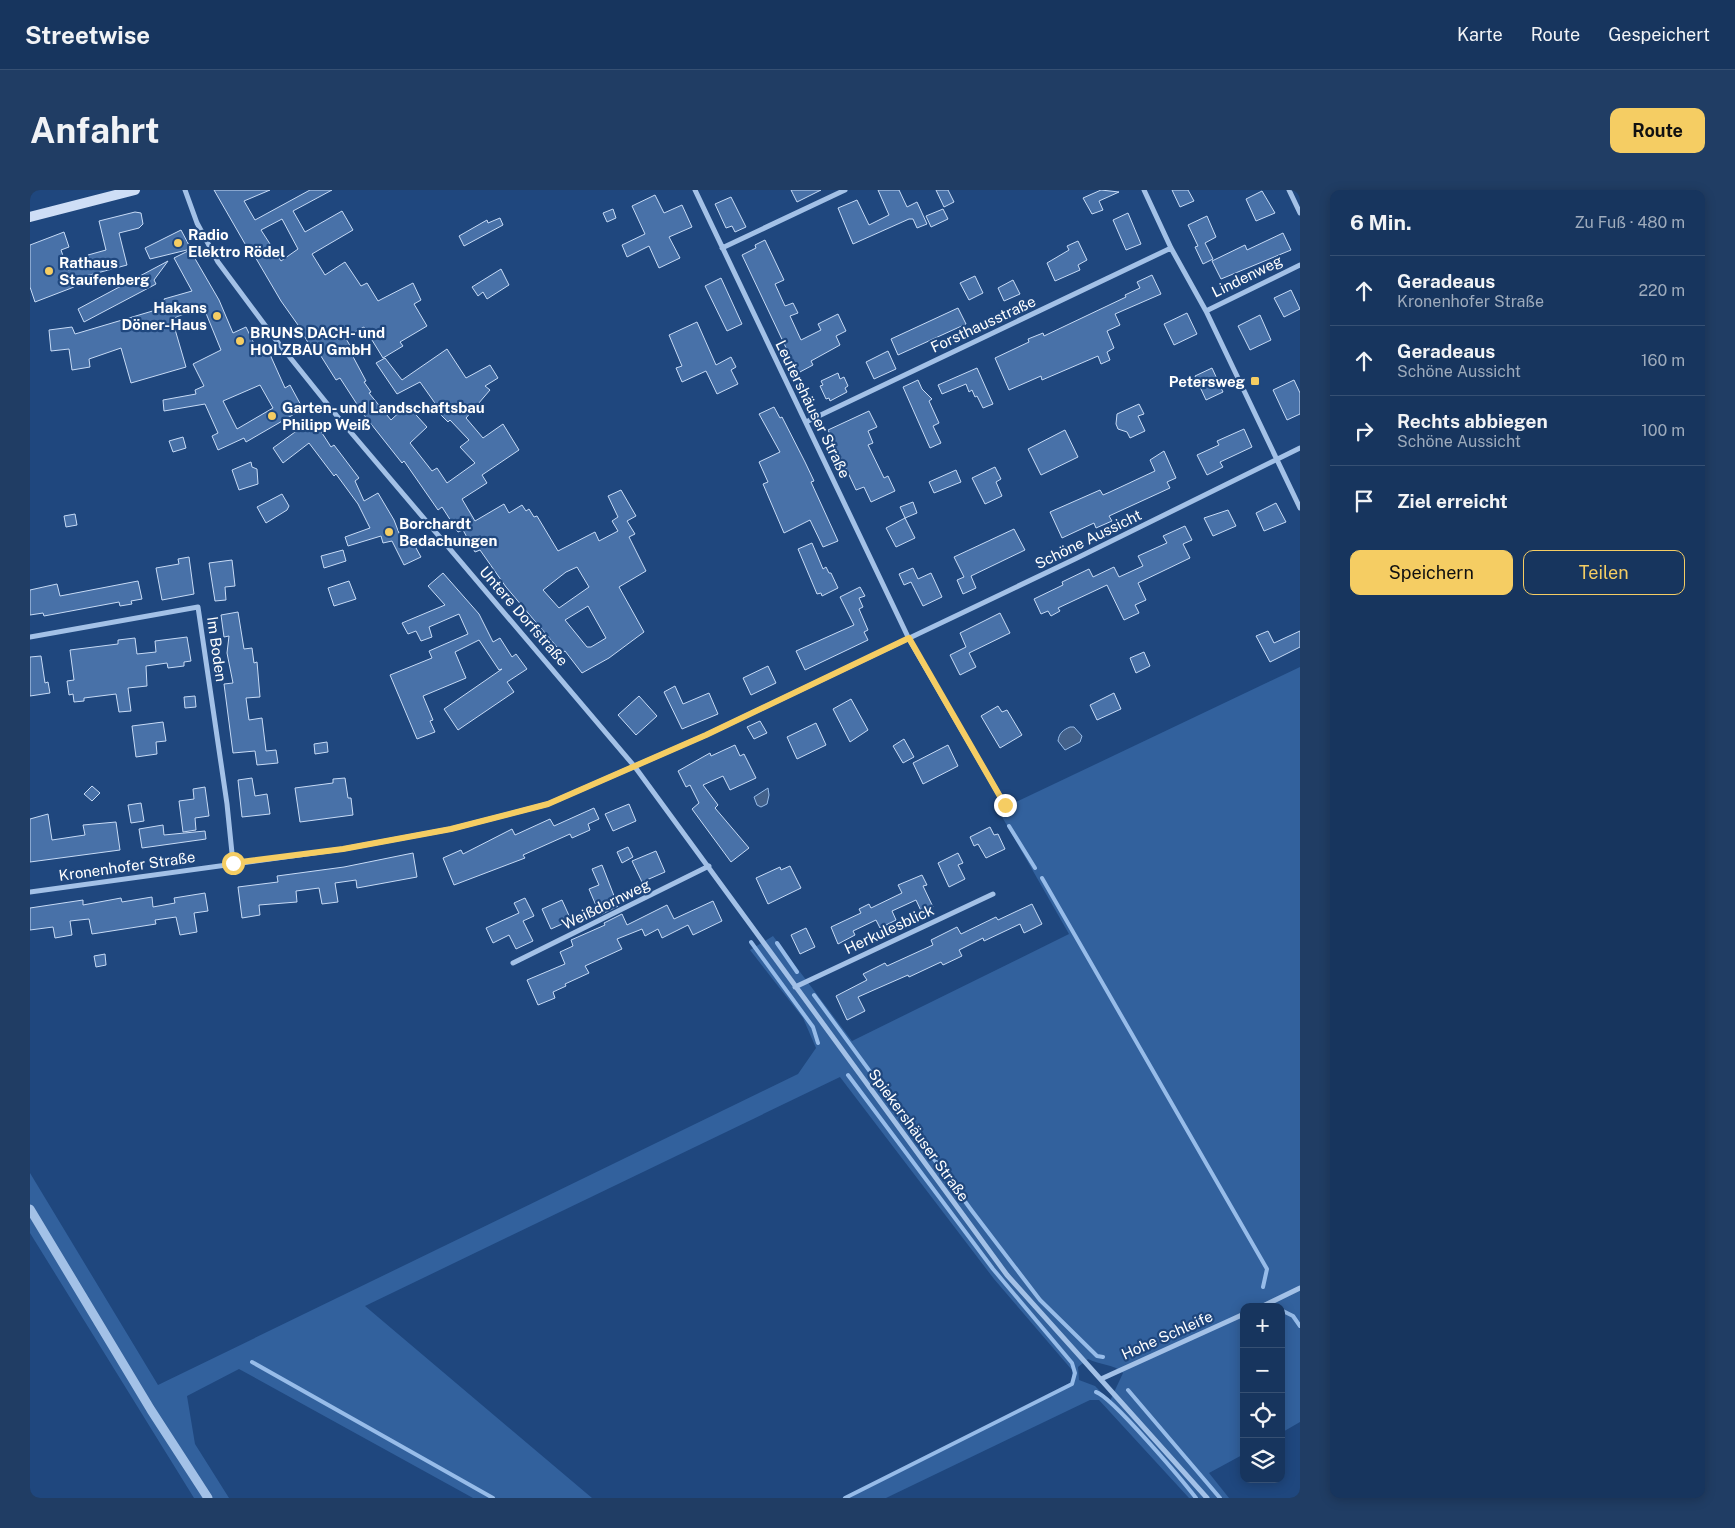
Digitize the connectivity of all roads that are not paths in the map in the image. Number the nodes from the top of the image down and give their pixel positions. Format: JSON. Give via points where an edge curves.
{"nodes":[{"id":1,"x":135,"y":190,"type":"edge"},
{"id":2,"x":185,"y":190,"type":"edge"},
{"id":3,"x":695,"y":190,"type":"edge"},
{"id":4,"x":845,"y":190,"type":"edge"},
{"id":5,"x":1144,"y":190,"type":"edge"},
{"id":6,"x":1289,"y":190,"type":"edge"},
{"id":7,"x":1300,"y":213,"type":"edge"},
{"id":8,"x":30,"y":217,"type":"edge"},
{"id":9,"x":722,"y":248,"type":"junction"},
{"id":10,"x":1171,"y":248,"type":"junction"},
{"id":11,"x":1300,"y":265,"type":"edge"},
{"id":12,"x":1206,"y":311,"type":"junction"},
{"id":13,"x":806,"y":422,"type":"junction"},
{"id":14,"x":1300,"y":448,"type":"edge"},
{"id":15,"x":1276,"y":459,"type":"junction"},
{"id":16,"x":1300,"y":508,"type":"edge"},
{"id":17,"x":30,"y":637,"type":"edge"},
{"id":18,"x":909,"y":638,"type":"junction"},
{"id":19,"x":635,"y":767,"type":"junction"},
{"id":20,"x":1005,"y":805,"type":"dead end"},
{"id":21,"x":233,"y":863,"type":"junction"},
{"id":22,"x":709,"y":866,"type":"junction"},
{"id":23,"x":30,"y":892,"type":"edge"},
{"id":24,"x":993,"y":894,"type":"dead end"},
{"id":25,"x":513,"y":963,"type":"dead end"},
{"id":26,"x":795,"y":987,"type":"junction"},
{"id":27,"x":30,"y":1209,"type":"edge"},
{"id":28,"x":1300,"y":1288,"type":"edge"},
{"id":29,"x":1269,"y":1303,"type":"edge"},
{"id":30,"x":1240,"y":1316,"type":"edge"},
{"id":31,"x":1101,"y":1379,"type":"junction"},
{"id":32,"x":208,"y":1498,"type":"edge"},
{"id":33,"x":1207,"y":1498,"type":"edge"}],
"edges":[{"from":1,"to":8,"type":"main road"},
{"from":2,"to":19,"type":"street","name":"Untere Dorfstraße","via":[[218,262],[266,328]]},
{"from":3,"to":9,"type":"street","name":"Leutershäuser Straße"},
{"from":4,"to":9,"type":"street"},
{"from":5,"to":10,"type":"street"},
{"from":6,"to":7,"type":"street"},
{"from":9,"to":13,"type":"street","name":"Leutershäuser Straße"},
{"from":10,"to":12,"type":"street"},
{"from":10,"to":13,"type":"street","name":"Forsthausstraße"},
{"from":11,"to":12,"type":"street","name":"Lindenweg"},
{"from":12,"to":15,"type":"street"},
{"from":13,"to":18,"type":"street","name":"Leutershäuser Straße"},
{"from":14,"to":15,"type":"street","name":"Schöne Aussicht"},
{"from":15,"to":16,"type":"street"},
{"from":15,"to":18,"type":"street","name":"Schöne Aussicht"},
{"from":17,"to":21,"type":"street","name":"Im Boden","via":[[198,607]]},
{"from":18,"to":19,"type":"street","name":"Schöne Aussicht"},
{"from":18,"to":20,"type":"street"},
{"from":19,"to":21,"type":"street","name":"Kronenhofer Straße","via":[[548,804],[451,829],[343,849]]},
{"from":19,"to":22,"type":"street","name":"Spiekershäuser Straße"},
{"from":21,"to":23,"type":"street","name":"Kronenhofer Straße"},
{"from":22,"to":25,"type":"street","name":"Weißdornweg"},
{"from":22,"to":26,"type":"street","name":"Spiekershäuser Straße"},
{"from":24,"to":26,"type":"street","name":"Herkulesblick"},
{"from":26,"to":31,"type":"street","name":"Spiekershäuser Straße","via":[[1007,1275]]},
{"from":27,"to":32,"type":"street"},
{"from":28,"to":29,"type":"street"},
{"from":30,"to":31,"type":"street","name":"Hohe Schleife"},
{"from":31,"to":33,"type":"street","name":"Spiekershäuser Straße"}]}
